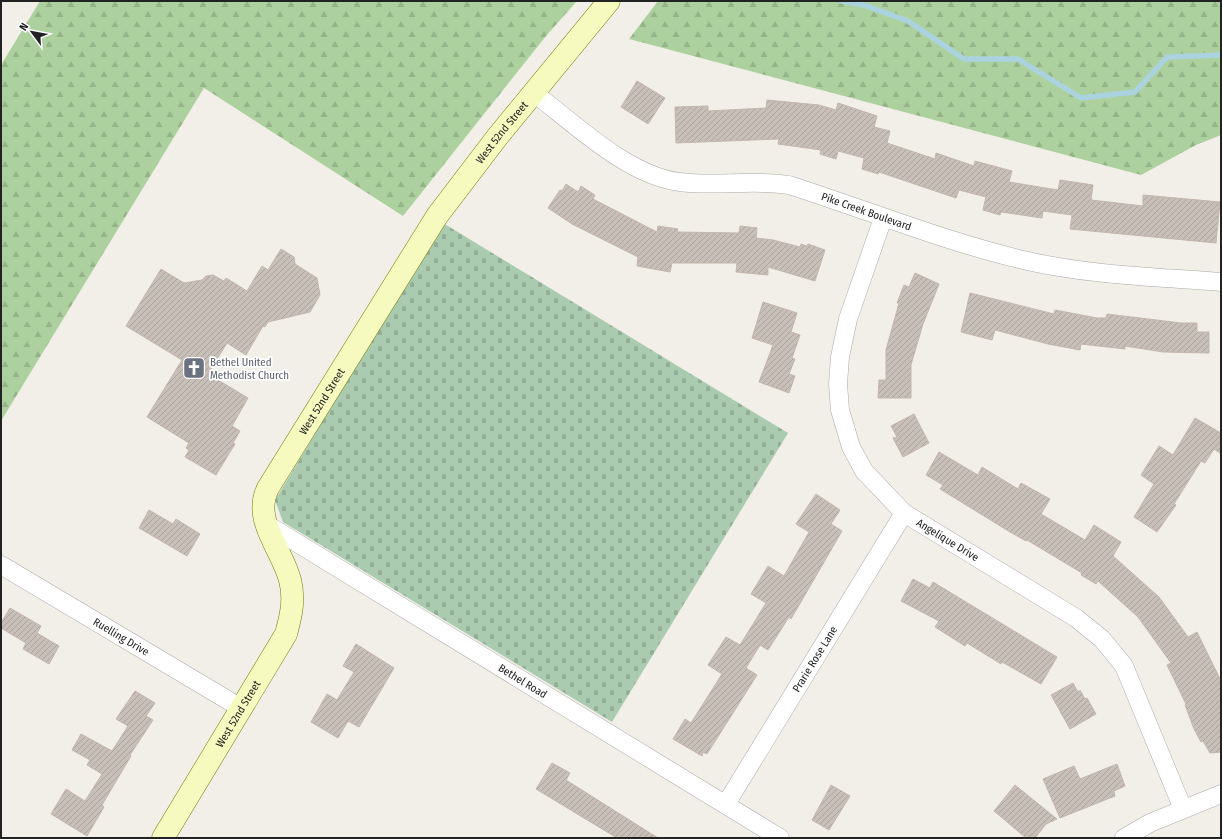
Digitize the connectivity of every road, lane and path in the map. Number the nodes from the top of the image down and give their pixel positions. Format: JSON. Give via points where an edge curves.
{"nodes":[{"id":1,"x":609,"y":1,"type":"edge"},
{"id":2,"x":534,"y":93,"type":"junction"},
{"id":3,"x":883,"y":218,"type":"junction"},
{"id":4,"x":1221,"y":282,"type":"edge"},
{"id":5,"x":904,"y":513,"type":"junction"},
{"id":6,"x":266,"y":524,"type":"junction"},
{"id":7,"x":1,"y":564,"type":"edge"},
{"id":8,"x":241,"y":708,"type":"junction"},
{"id":9,"x":1221,"y":794,"type":"edge"},
{"id":10,"x":726,"y":804,"type":"junction"},
{"id":11,"x":1183,"y":809,"type":"junction"},
{"id":12,"x":163,"y":838,"type":"edge"},
{"id":13,"x":780,"y":838,"type":"edge"},
{"id":14,"x":1124,"y":838,"type":"edge"}],
"edges":[{"from":1,"to":2,"type":"street","name":"West 52nd Street"},
{"from":2,"to":3,"type":"street","name":"Pike Creek Boulevard","via":[[622,160],[654,176],[680,182],[773,182],[807,191]]},
{"from":2,"to":6,"type":"street","name":"West 52nd Street","via":[[458,186],[409,260],[268,488],[263,505]]},
{"from":3,"to":4,"type":"street","name":"Pike Creek Boulevard","via":[[982,249],[1044,265]]},
{"from":3,"to":5,"type":"street","name":"Angelique Drive","via":[[844,332],[838,396],[847,436],[857,459],[875,484]]},
{"from":5,"to":10,"type":"street","name":"Prarie Rose Lane"},
{"from":5,"to":11,"type":"street","name":"Angelique Drive","via":[[1076,618],[1102,639],[1116,654],[1131,681]]},
{"from":6,"to":8,"type":"street","name":"West 52nd Street","via":[[290,579],[293,593],[292,615],[286,634]]},
{"from":6,"to":10,"type":"street","name":"Bethel Road"},
{"from":7,"to":8,"type":"street","name":"Ruelling Drive"},
{"from":8,"to":12,"type":"street","name":"West 52nd Street"},
{"from":9,"to":11,"type":"street"},
{"from":10,"to":13,"type":"street","name":"Bethel Road"},
{"from":11,"to":14,"type":"street","via":[[1145,825]]}]}
